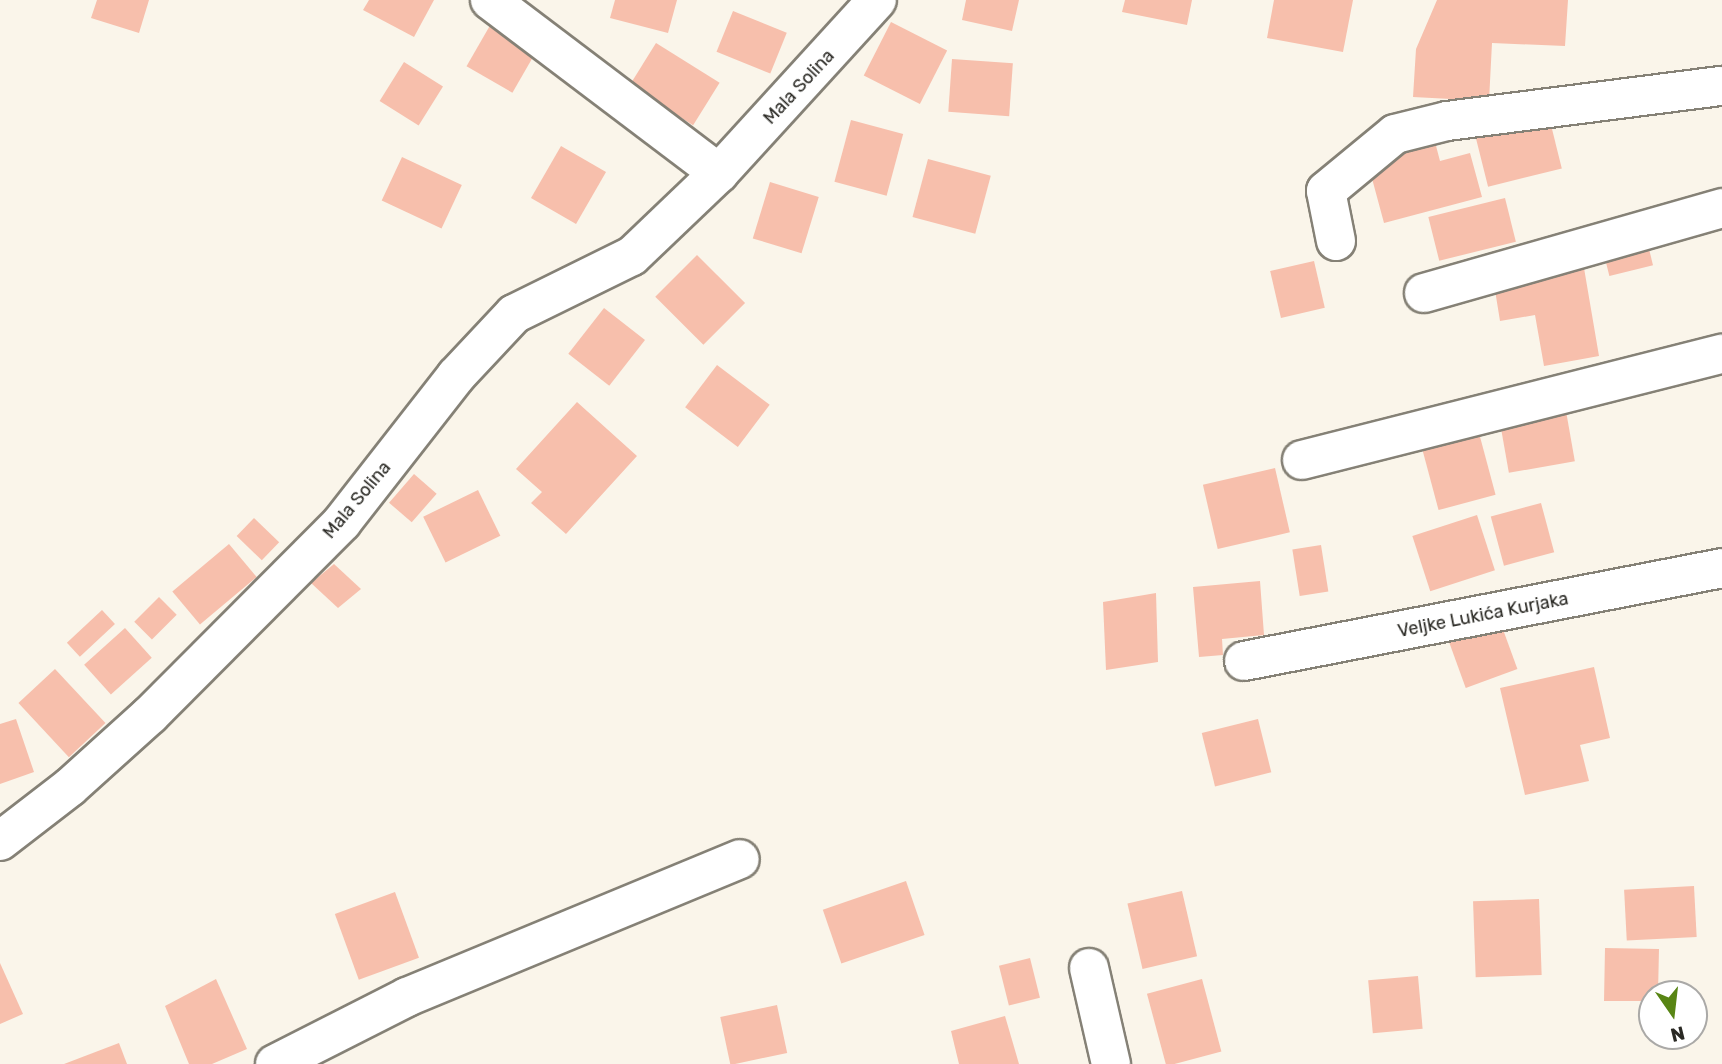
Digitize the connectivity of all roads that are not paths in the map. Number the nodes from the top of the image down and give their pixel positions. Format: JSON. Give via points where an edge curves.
{"nodes":[{"id":1,"x":490,"y":0,"type":"edge"},
{"id":2,"x":877,"y":0,"type":"edge"},
{"id":3,"x":1722,"y":86,"type":"edge"},
{"id":4,"x":719,"y":173,"type":"junction"},
{"id":5,"x":1722,"y":208,"type":"edge"},
{"id":6,"x":1336,"y":241,"type":"dead end"},
{"id":7,"x":1424,"y":293,"type":"dead end"},
{"id":8,"x":1722,"y":354,"type":"edge"},
{"id":9,"x":1302,"y":460,"type":"dead end"},
{"id":10,"x":1722,"y":568,"type":"edge"},
{"id":11,"x":1244,"y":662,"type":"dead end"},
{"id":12,"x":0,"y":841,"type":"edge"},
{"id":13,"x":740,"y":859,"type":"dead end"},
{"id":14,"x":1089,"y":968,"type":"dead end"},
{"id":15,"x":275,"y":1064,"type":"edge"},
{"id":16,"x":1111,"y":1064,"type":"edge"}],
"edges":[{"from":1,"to":4,"type":"street"},
{"from":2,"to":4,"type":"street","name":"Mala Solina"},
{"from":3,"to":6,"type":"street","via":[[1447,121],[1395,134],[1326,191]]},
{"from":4,"to":12,"type":"street","name":"Mala Solina","via":[[632,256],[514,314],[456,376],[342,522],[150,715],[70,787]]},
{"from":5,"to":7,"type":"street"},
{"from":8,"to":9,"type":"street"},
{"from":10,"to":11,"type":"street","name":"Veljke Lukića Kurjaka"},
{"from":13,"to":15,"type":"street","via":[[407,997]]},
{"from":14,"to":16,"type":"street"}]}
